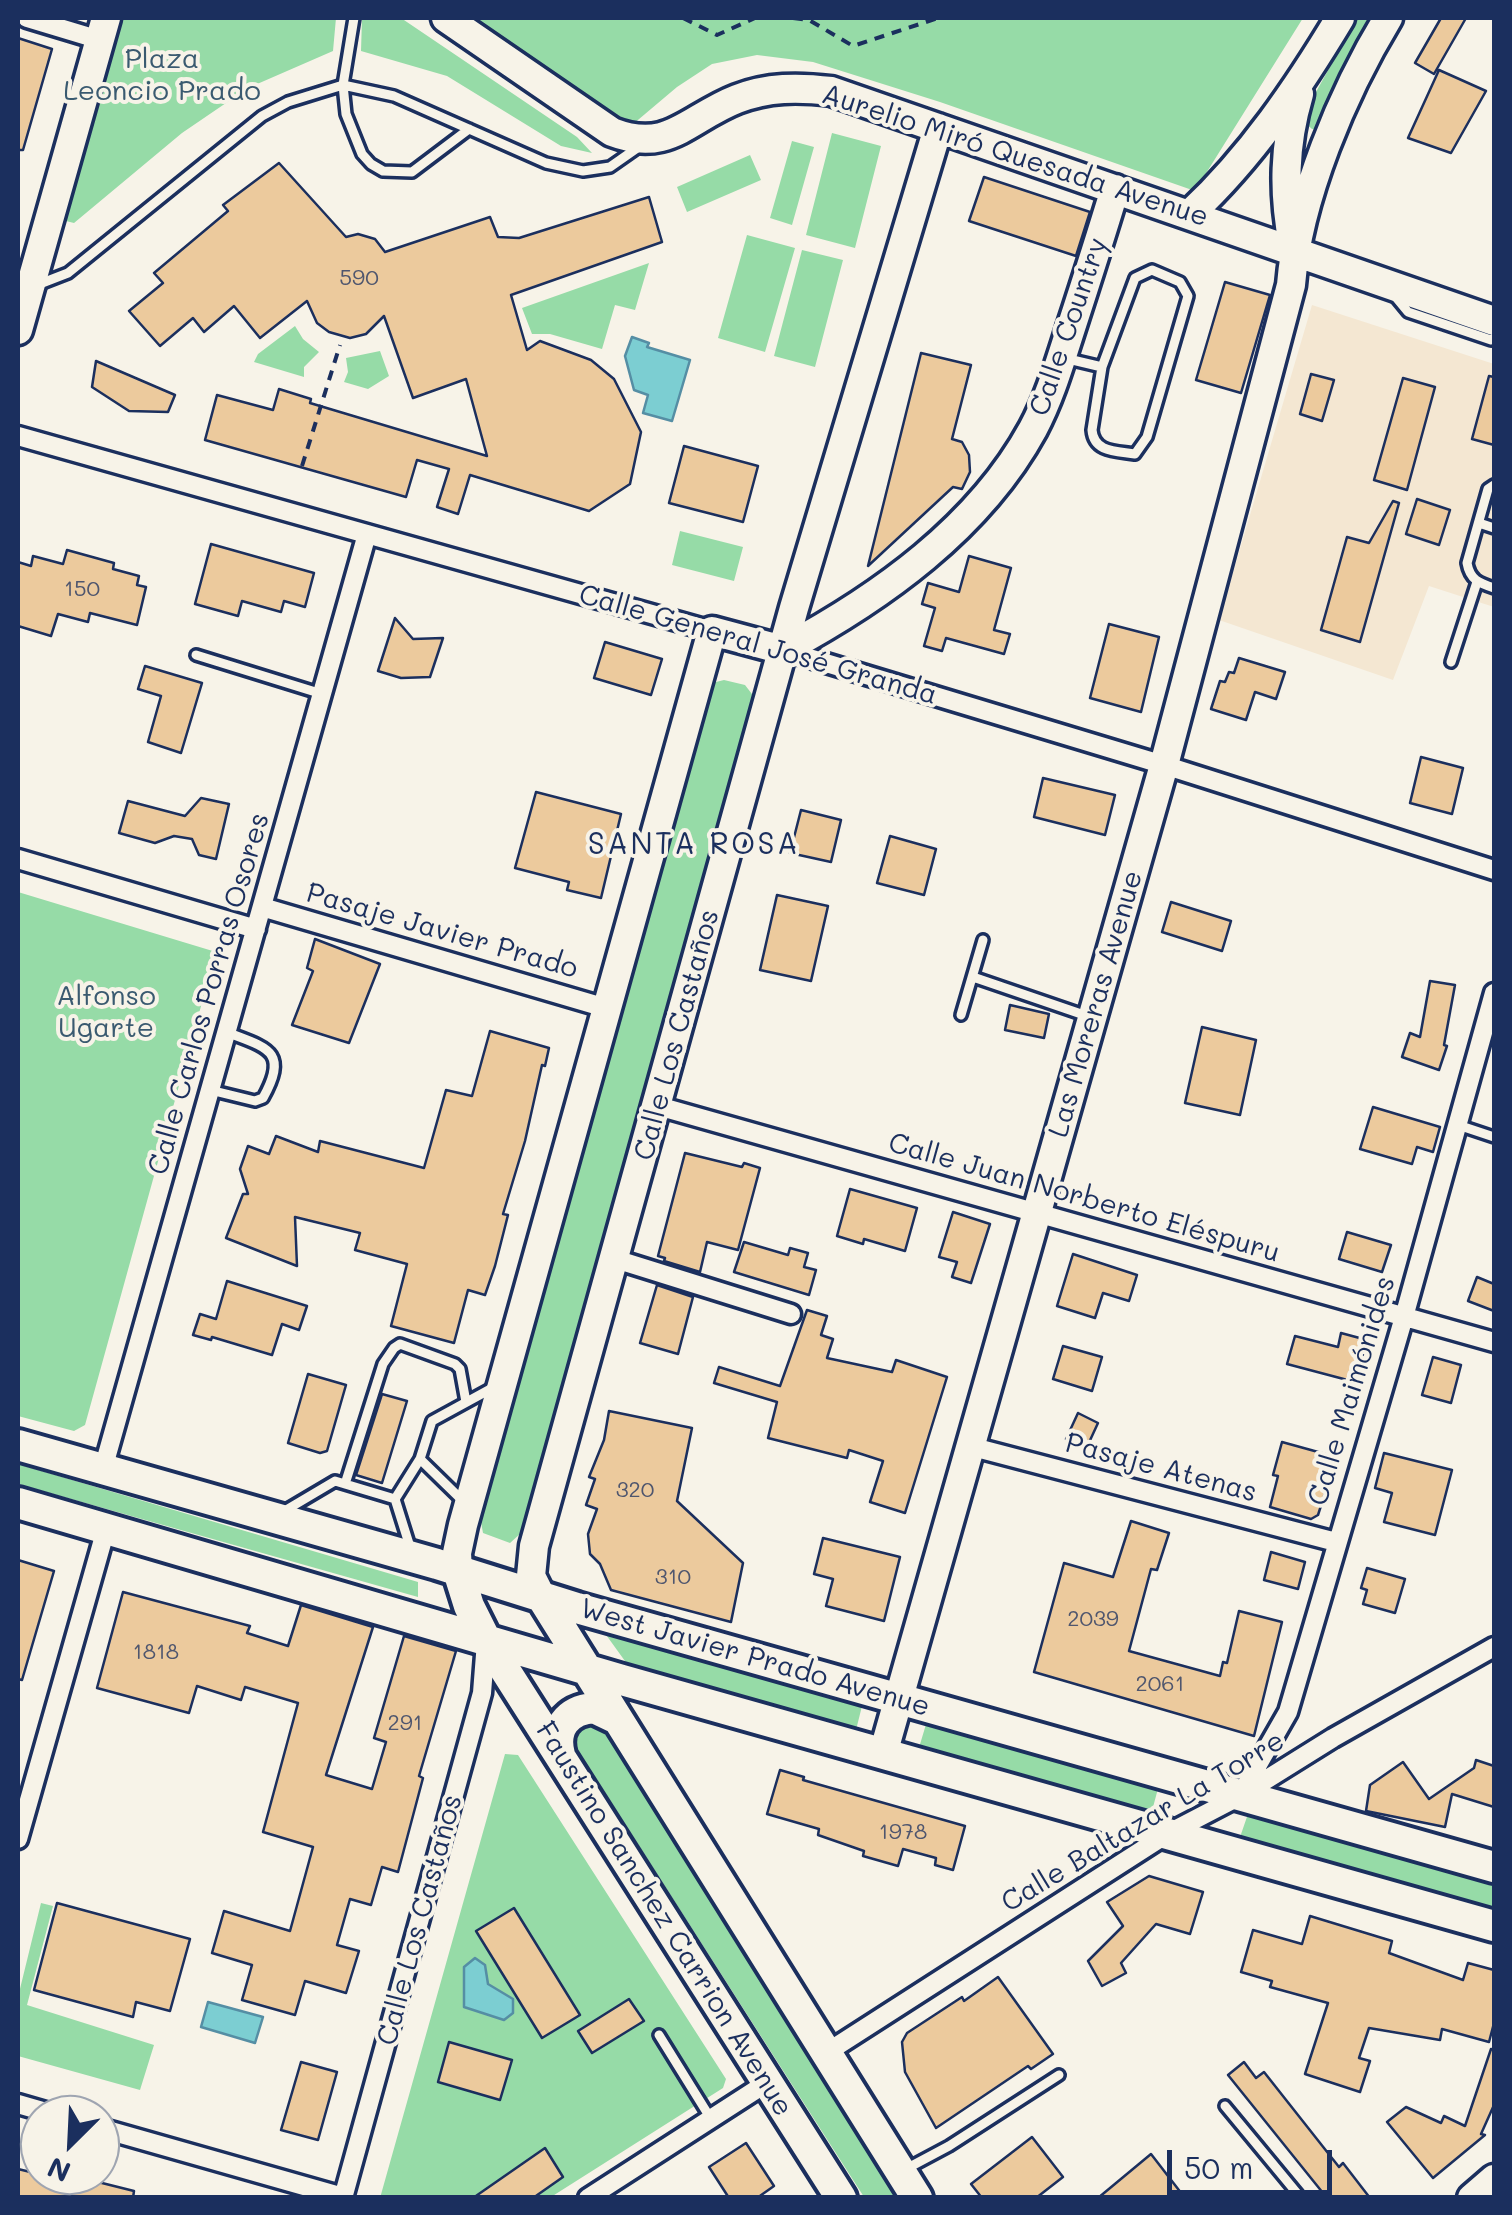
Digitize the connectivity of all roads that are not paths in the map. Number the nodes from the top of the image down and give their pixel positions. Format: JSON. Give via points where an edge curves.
{"nodes":[{"id":1,"x":26,"y":18,"type":"edge"},
{"id":2,"x":354,"y":18,"type":"edge"},
{"id":3,"x":446,"y":18,"type":"edge"},
{"id":4,"x":1340,"y":18,"type":"edge"},
{"id":5,"x":1388,"y":18,"type":"edge"},
{"id":6,"x":103,"y":28,"type":"edge"},
{"id":7,"x":1304,"y":80,"type":"junction"},
{"id":8,"x":343,"y":85,"type":"junction"},
{"id":9,"x":1337,"y":124,"type":"junction"},
{"id":10,"x":1290,"y":125,"type":"junction"},
{"id":11,"x":938,"y":128,"type":"junction"},
{"id":12,"x":469,"y":129,"type":"junction"},
{"id":13,"x":649,"y":140,"type":"junction"},
{"id":14,"x":1116,"y":189,"type":"junction"},
{"id":15,"x":1191,"y":214,"type":"junction"},
{"id":16,"x":1294,"y":250,"type":"junction"},
{"id":17,"x":1382,"y":282,"type":"junction"},
{"id":18,"x":24,"y":287,"type":"edge"},
{"id":19,"x":1494,"y":321,"type":"edge"},
{"id":20,"x":18,"y":330,"type":"edge"},
{"id":21,"x":1494,"y":338,"type":"edge"},
{"id":22,"x":1062,"y":357,"type":"junction"},
{"id":23,"x":1102,"y":367,"type":"junction"},
{"id":24,"x":18,"y":436,"type":"edge"},
{"id":25,"x":1494,"y":485,"type":"edge"},
{"id":26,"x":1479,"y":523,"type":"junction"},
{"id":27,"x":1494,"y":528,"type":"edge"},
{"id":28,"x":367,"y":534,"type":"junction"},
{"id":29,"x":1477,"y":582,"type":"junction"},
{"id":30,"x":1494,"y":588,"type":"edge"},
{"id":31,"x":712,"y":631,"type":"junction"},
{"id":32,"x":782,"y":650,"type":"junction"},
{"id":33,"x":196,"y":655,"type":"dead end"},
{"id":34,"x":1451,"y":662,"type":"dead end"},
{"id":35,"x":322,"y":694,"type":"junction"},
{"id":36,"x":1164,"y":764,"type":"junction"},
{"id":37,"x":18,"y":859,"type":"edge"},
{"id":38,"x":1494,"y":870,"type":"edge"},
{"id":39,"x":262,"y":907,"type":"junction"},
{"id":40,"x":256,"y":929,"type":"junction"},
{"id":41,"x":984,"y":940,"type":"dead end"},
{"id":42,"x":973,"y":977,"type":"junction"},
{"id":43,"x":1494,"y":993,"type":"edge"},
{"id":44,"x":606,"y":1008,"type":"junction"},
{"id":45,"x":961,"y":1015,"type":"dead end"},
{"id":46,"x":1092,"y":1018,"type":"junction"},
{"id":47,"x":226,"y":1032,"type":"junction"},
{"id":48,"x":210,"y":1090,"type":"junction"},
{"id":49,"x":658,"y":1106,"type":"junction"},
{"id":50,"x":1458,"y":1125,"type":"junction"},
{"id":51,"x":1494,"y":1138,"type":"edge"},
{"id":52,"x":1037,"y":1214,"type":"junction"},
{"id":53,"x":615,"y":1258,"type":"junction"},
{"id":54,"x":792,"y":1314,"type":"dead end"},
{"id":55,"x":1404,"y":1317,"type":"junction"},
{"id":56,"x":1494,"y":1342,"type":"edge"},
{"id":57,"x":502,"y":1382,"type":"junction"},
{"id":58,"x":466,"y":1402,"type":"junction"},
{"id":59,"x":18,"y":1444,"type":"edge"},
{"id":60,"x":972,"y":1447,"type":"junction"},
{"id":61,"x":420,"y":1459,"type":"junction"},
{"id":62,"x":103,"y":1469,"type":"junction"},
{"id":63,"x":346,"y":1484,"type":"junction"},
{"id":64,"x":395,"y":1498,"type":"junction"},
{"id":65,"x":18,"y":1503,"type":"edge"},
{"id":66,"x":469,"y":1506,"type":"junction"},
{"id":67,"x":274,"y":1518,"type":"junction"},
{"id":68,"x":106,"y":1528,"type":"junction"},
{"id":69,"x":1336,"y":1542,"type":"junction"},
{"id":70,"x":414,"y":1558,"type":"junction"},
{"id":71,"x":458,"y":1571,"type":"junction"},
{"id":72,"x":541,"y":1596,"type":"junction"},
{"id":73,"x":486,"y":1640,"type":"junction"},
{"id":74,"x":1494,"y":1647,"type":"edge"},
{"id":75,"x":586,"y":1669,"type":"junction"},
{"id":76,"x":898,"y":1699,"type":"junction"},
{"id":77,"x":617,"y":1719,"type":"junction"},
{"id":78,"x":883,"y":1754,"type":"junction"},
{"id":79,"x":560,"y":1755,"type":"junction"},
{"id":80,"x":1240,"y":1796,"type":"junction"},
{"id":81,"x":1167,"y":1834,"type":"junction"},
{"id":82,"x":18,"y":1839,"type":"edge"},
{"id":83,"x":1494,"y":1868,"type":"edge"},
{"id":84,"x":1494,"y":1926,"type":"edge"},
{"id":85,"x":659,"y":2035,"type":"dead end"},
{"id":86,"x":826,"y":2053,"type":"junction"},
{"id":87,"x":1059,"y":2075,"type":"dead end"},
{"id":88,"x":768,"y":2082,"type":"junction"},
{"id":89,"x":1225,"y":2106,"type":"dead end"},
{"id":90,"x":710,"y":2120,"type":"junction"},
{"id":91,"x":120,"y":2134,"type":"edge"},
{"id":92,"x":1494,"y":2179,"type":"edge"},
{"id":93,"x":909,"y":2185,"type":"edge"},
{"id":94,"x":343,"y":2198,"type":"edge"},
{"id":95,"x":588,"y":2198,"type":"edge"},
{"id":96,"x":841,"y":2198,"type":"edge"},
{"id":97,"x":1301,"y":2198,"type":"edge"},
{"id":98,"x":1472,"y":2198,"type":"edge"}],
"edges":[{"from":1,"to":6,"type":"street"},
{"from":2,"to":8,"type":"lane"},
{"from":3,"to":13,"type":"street","via":[[612,132]]},
{"from":4,"to":7,"type":"street"},
{"from":5,"to":9,"type":"street"},
{"from":6,"to":18,"type":"street"},
{"from":7,"to":10,"type":"street"},
{"from":7,"to":15,"type":"street","via":[[1224,183]]},
{"from":8,"to":12,"type":"lane","via":[[394,96]]},
{"from":8,"to":12,"type":"lane","via":[[362,154],[384,171],[412,172]]},
{"from":8,"to":18,"type":"lane","via":[[262,116],[68,273]]},
{"from":9,"to":10,"type":"street","via":[[1314,138]]},
{"from":9,"to":16,"type":"street"},
{"from":10,"to":16,"type":"street","via":[[1286,195]]},
{"from":11,"to":13,"type":"street","name":"Aurelio Miró Quesada Avenue","via":[[831,92],[778,88],[733,100],[681,131]]},
{"from":11,"to":14,"type":"street","name":"Aurelio Miró Quesada Avenue"},
{"from":11,"to":32,"type":"street","name":"Calle Los Castaños"},
{"from":12,"to":13,"type":"lane","via":[[546,163],[583,171],[610,167]]},
{"from":14,"to":15,"type":"street","name":"Aurelio Miró Quesada Avenue"},
{"from":14,"to":22,"type":"street","name":"Calle Country"},
{"from":15,"to":16,"type":"street","name":"Aurelio Miró Quesada Avenue"},
{"from":16,"to":17,"type":"street","name":"Aurelio Miró Quesada Avenue"},
{"from":16,"to":36,"type":"street","name":"Las Moreras Avenue","via":[[1291,286]]},
{"from":17,"to":19,"type":"street","name":"Aurelio Miró Quesada Avenue"},
{"from":17,"to":21,"type":"lane","via":[[1408,312]]},
{"from":18,"to":20,"type":"street"},
{"from":22,"to":23,"type":"lane"},
{"from":22,"to":32,"type":"street","name":"Calle Country","via":[[1032,430],[958,526],[888,584]]},
{"from":23,"to":23,"type":"lane","via":[[1093,438],[1104,450],[1135,454],[1147,438],[1188,296],[1180,282],[1152,270],[1135,278]]},
{"from":24,"to":28,"type":"street","name":"Calle General José Granda"},
{"from":25,"to":26,"type":"lane"},
{"from":26,"to":27,"type":"lane"},
{"from":26,"to":29,"type":"lane","via":[[1468,563]]},
{"from":28,"to":31,"type":"street","name":"Calle General José Granda"},
{"from":28,"to":35,"type":"street","name":"Calle Carlos Porras Osores"},
{"from":29,"to":30,"type":"lane"},
{"from":29,"to":34,"type":"lane"},
{"from":31,"to":32,"type":"street","name":"Calle General José Granda"},
{"from":31,"to":44,"type":"street"},
{"from":32,"to":36,"type":"street","name":"Calle General José Granda"},
{"from":32,"to":49,"type":"street","name":"Calle Los Castaños"},
{"from":33,"to":35,"type":"lane"},
{"from":35,"to":39,"type":"street","name":"Calle Carlos Porras Osores"},
{"from":36,"to":38,"type":"street","name":"Calle General José Granda"},
{"from":36,"to":46,"type":"street","name":"Las Moreras Avenue"},
{"from":37,"to":40,"type":"street"},
{"from":39,"to":40,"type":"street","name":"Calle Carlos Porras Osores"},
{"from":39,"to":44,"type":"street","name":"Pasaje Javier Prado"},
{"from":40,"to":47,"type":"street","name":"Calle Carlos Porras Osores"},
{"from":41,"to":42,"type":"lane"},
{"from":42,"to":45,"type":"lane"},
{"from":42,"to":46,"type":"lane"},
{"from":43,"to":50,"type":"street","name":"Calle Maimónides"},
{"from":44,"to":57,"type":"street"},
{"from":46,"to":52,"type":"street","name":"Las Moreras Avenue"},
{"from":47,"to":48,"type":"street","name":"Calle Carlos Porras Osores"},
{"from":47,"to":48,"type":"lane","via":[[266,1047],[276,1073],[264,1098],[255,1101]]},
{"from":48,"to":62,"type":"street","name":"Calle Carlos Porras Osores"},
{"from":49,"to":52,"type":"street","name":"Calle Juan Norberto Eléspuru"},
{"from":49,"to":53,"type":"street","name":"Calle Los Castaños"},
{"from":50,"to":51,"type":"lane"},
{"from":50,"to":55,"type":"street","name":"Calle Maimónides"},
{"from":52,"to":55,"type":"street","name":"Calle Juan Norberto Eléspuru"},
{"from":52,"to":60,"type":"street","name":"Las Moreras Avenue"},
{"from":53,"to":54,"type":"street"},
{"from":53,"to":72,"type":"street","name":"Calle Los Castaños","via":[[534,1546],[531,1576]]},
{"from":55,"to":56,"type":"street","name":"Calle Juan Norberto Eléspuru"},
{"from":55,"to":69,"type":"street","name":"Calle Maimónides"},
{"from":57,"to":58,"type":"lane"},
{"from":57,"to":66,"type":"street"},
{"from":58,"to":61,"type":"lane","via":[[432,1421]]},
{"from":58,"to":63,"type":"lane","via":[[455,1364],[400,1344],[394,1348],[383,1364]]},
{"from":59,"to":62,"type":"main road","name":"West Javier Prado Avenue"},
{"from":60,"to":69,"type":"street","name":"Pasaje Atenas"},
{"from":60,"to":76,"type":"street","name":"Las Moreras Avenue"},
{"from":61,"to":64,"type":"lane"},
{"from":61,"to":66,"type":"lane"},
{"from":62,"to":67,"type":"main road","name":"West Javier Prado Avenue"},
{"from":63,"to":64,"type":"lane"},
{"from":63,"to":67,"type":"lane","via":[[334,1480]]},
{"from":64,"to":70,"type":"lane"},
{"from":65,"to":68,"type":"main road"},
{"from":66,"to":71,"type":"street"},
{"from":67,"to":70,"type":"main road","name":"West Javier Prado Avenue"},
{"from":68,"to":73,"type":"main road"},
{"from":68,"to":82,"type":"street"},
{"from":69,"to":80,"type":"street","name":"Calle Maimónides","via":[[1288,1712]]},
{"from":70,"to":71,"type":"main road","name":"West Javier Prado Avenue"},
{"from":71,"to":72,"type":"main road","name":"West Javier Prado Avenue"},
{"from":71,"to":73,"type":"main road","name":"Faustino Sanchez Carrion Avenue"},
{"from":72,"to":75,"type":"main road"},
{"from":72,"to":76,"type":"main road","name":"West Javier Prado Avenue"},
{"from":73,"to":75,"type":"main road","name":"West Javier Prado Avenue"},
{"from":73,"to":79,"type":"main road","name":"Faustino Sanchez Carrion Avenue"},
{"from":73,"to":94,"type":"street","name":"Calle Los Castaños","via":[[482,1693]]},
{"from":74,"to":80,"type":"street","name":"Calle Baltazar La Torre"},
{"from":75,"to":77,"type":"main road"},
{"from":75,"to":78,"type":"main road","name":"West Javier Prado Avenue"},
{"from":76,"to":78,"type":"street","name":"Las Moreras Avenue"},
{"from":76,"to":80,"type":"main road","name":"West Javier Prado Avenue"},
{"from":77,"to":79,"type":"main road","via":[[594,1708],[570,1715],[558,1733]]},
{"from":77,"to":86,"type":"main road"},
{"from":78,"to":81,"type":"main road","name":"West Javier Prado Avenue"},
{"from":79,"to":88,"type":"main road","name":"Faustino Sanchez Carrion Avenue"},
{"from":80,"to":81,"type":"street","name":"Calle Baltazar La Torre"},
{"from":80,"to":83,"type":"main road","name":"West Javier Prado Avenue"},
{"from":81,"to":84,"type":"main road","name":"West Javier Prado Avenue"},
{"from":81,"to":86,"type":"street","name":"Calle Baltazar La Torre"},
{"from":85,"to":90,"type":"lane"},
{"from":86,"to":93,"type":"main road"},
{"from":87,"to":93,"type":"lane","via":[[949,2146]]},
{"from":88,"to":90,"type":"street"},
{"from":88,"to":96,"type":"main road","name":"Faustino Sanchez Carrion Avenue"},
{"from":89,"to":97,"type":"lane"},
{"from":90,"to":95,"type":"street"},
{"from":91,"to":94,"type":"street"},
{"from":92,"to":98,"type":"street"}]}
